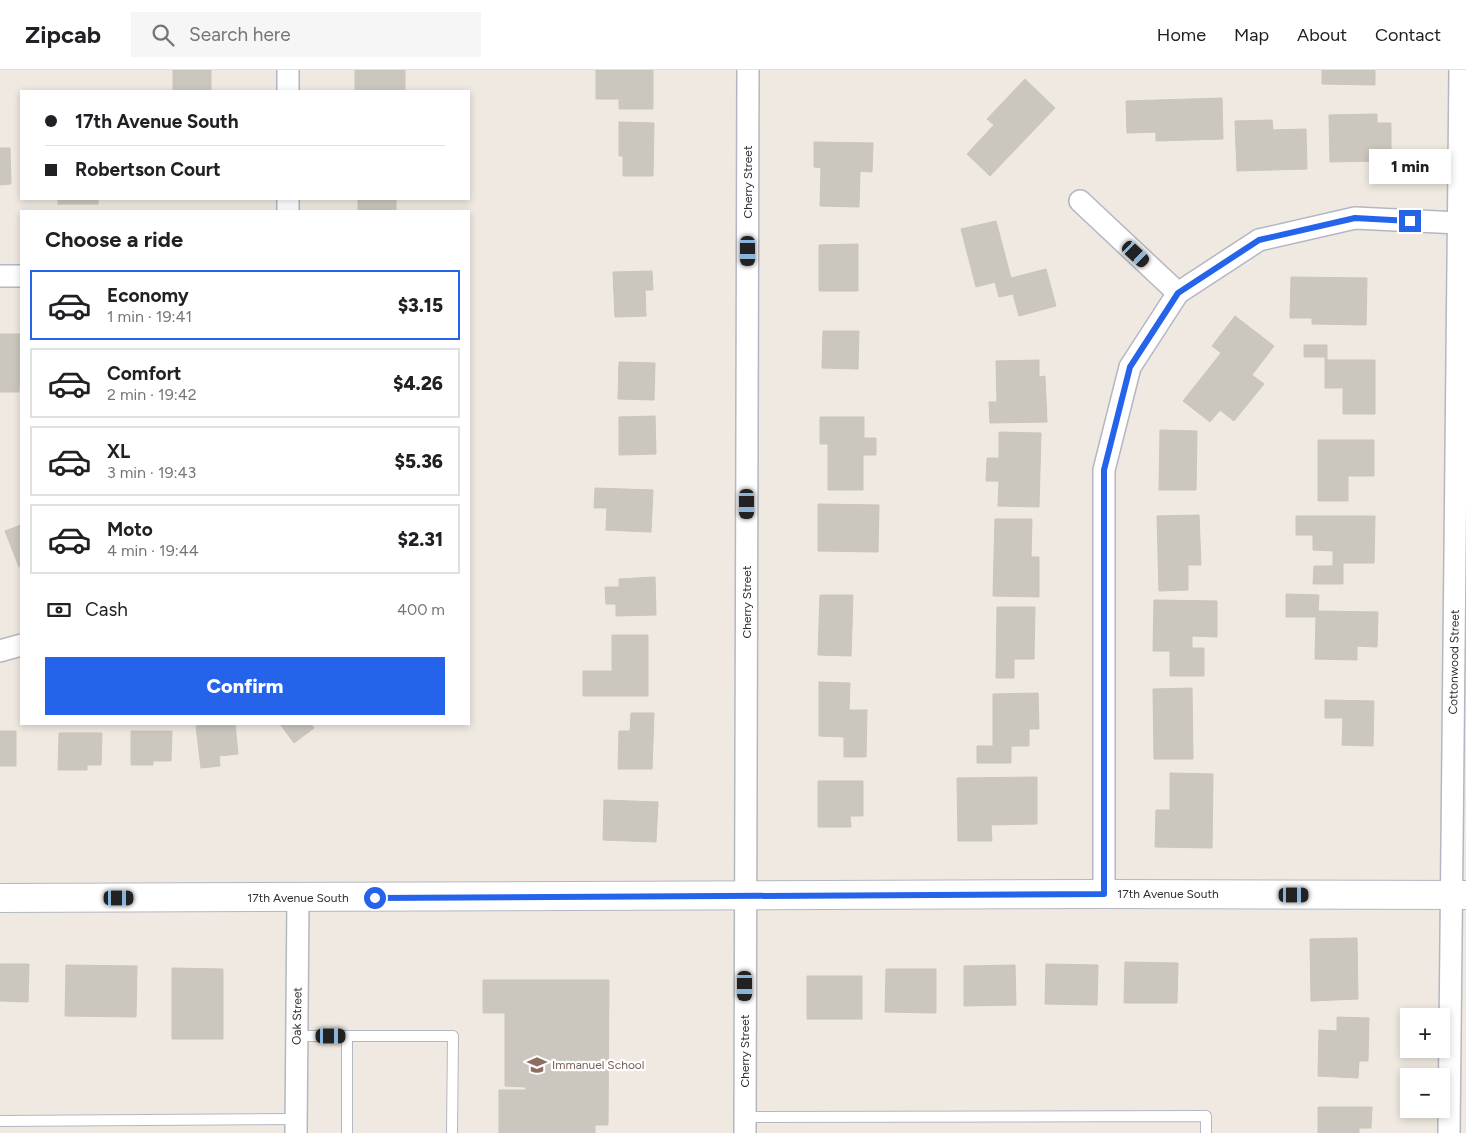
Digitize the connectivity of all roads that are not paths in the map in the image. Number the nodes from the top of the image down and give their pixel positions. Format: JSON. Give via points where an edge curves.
{"nodes":[{"id":1,"x":288,"y":70,"type":"edge"},
{"id":2,"x":748,"y":70,"type":"edge"},
{"id":3,"x":1460,"y":70,"type":"edge"},
{"id":4,"x":288,"y":90,"type":"edge"},
{"id":5,"x":1080,"y":201,"type":"dead end"},
{"id":6,"x":1458,"y":223,"type":"junction"},
{"id":7,"x":0,"y":276,"type":"edge"},
{"id":8,"x":20,"y":276,"type":"edge"},
{"id":9,"x":1178,"y":293,"type":"junction"},
{"id":10,"x":20,"y":645,"type":"edge"},
{"id":11,"x":0,"y":651,"type":"edge"},
{"id":12,"x":0,"y":660,"type":"edge"},
{"id":13,"x":20,"y":660,"type":"edge"},
{"id":14,"x":1104,"y":894,"type":"junction"},
{"id":15,"x":746,"y":895,"type":"junction"},
{"id":16,"x":1459,"y":895,"type":"edge"},
{"id":17,"x":0,"y":898,"type":"edge"},
{"id":18,"x":298,"y":898,"type":"junction"},
{"id":19,"x":297,"y":1036,"type":"junction"},
{"id":20,"x":348,"y":1036,"type":"junction"},
{"id":21,"x":0,"y":1121,"type":"edge"},
{"id":22,"x":745,"y":1125,"type":"edge"},
{"id":23,"x":296,"y":1126,"type":"edge"},
{"id":24,"x":347,"y":1133,"type":"edge"},
{"id":25,"x":452,"y":1133,"type":"edge"},
{"id":26,"x":1206,"y":1133,"type":"edge"},
{"id":27,"x":1449,"y":1133,"type":"edge"}],
"edges":[{"from":1,"to":4,"type":"street"},
{"from":2,"to":15,"type":"street","name":"Cherry Street"},
{"from":3,"to":6,"type":"street","name":"Cottonwood Street"},
{"from":5,"to":9,"type":"street"},
{"from":6,"to":9,"type":"street","via":[[1355,218],[1259,240]]},
{"from":6,"to":16,"type":"street","name":"Cottonwood Street"},
{"from":7,"to":8,"type":"street"},
{"from":9,"to":14,"type":"street","via":[[1130,367],[1104,470]]},
{"from":10,"to":11,"type":"street"},
{"from":12,"to":13,"type":"street"},
{"from":14,"to":15,"type":"street","name":"17th Avenue South"},
{"from":14,"to":16,"type":"street","name":"17th Avenue South"},
{"from":15,"to":18,"type":"street","name":"17th Avenue South"},
{"from":15,"to":22,"type":"street","name":"Cherry Street"},
{"from":16,"to":27,"type":"street","name":"Cottonwood Street"},
{"from":17,"to":18,"type":"street","name":"17th Avenue South"},
{"from":18,"to":19,"type":"street","name":"Oak Street"},
{"from":19,"to":20,"type":"lane"},
{"from":19,"to":23,"type":"street","name":"Oak Street"},
{"from":20,"to":24,"type":"lane"},
{"from":20,"to":25,"type":"lane","via":[[453,1036]]},
{"from":21,"to":23,"type":"lane"},
{"from":22,"to":26,"type":"lane","via":[[1206,1116]]}]}
